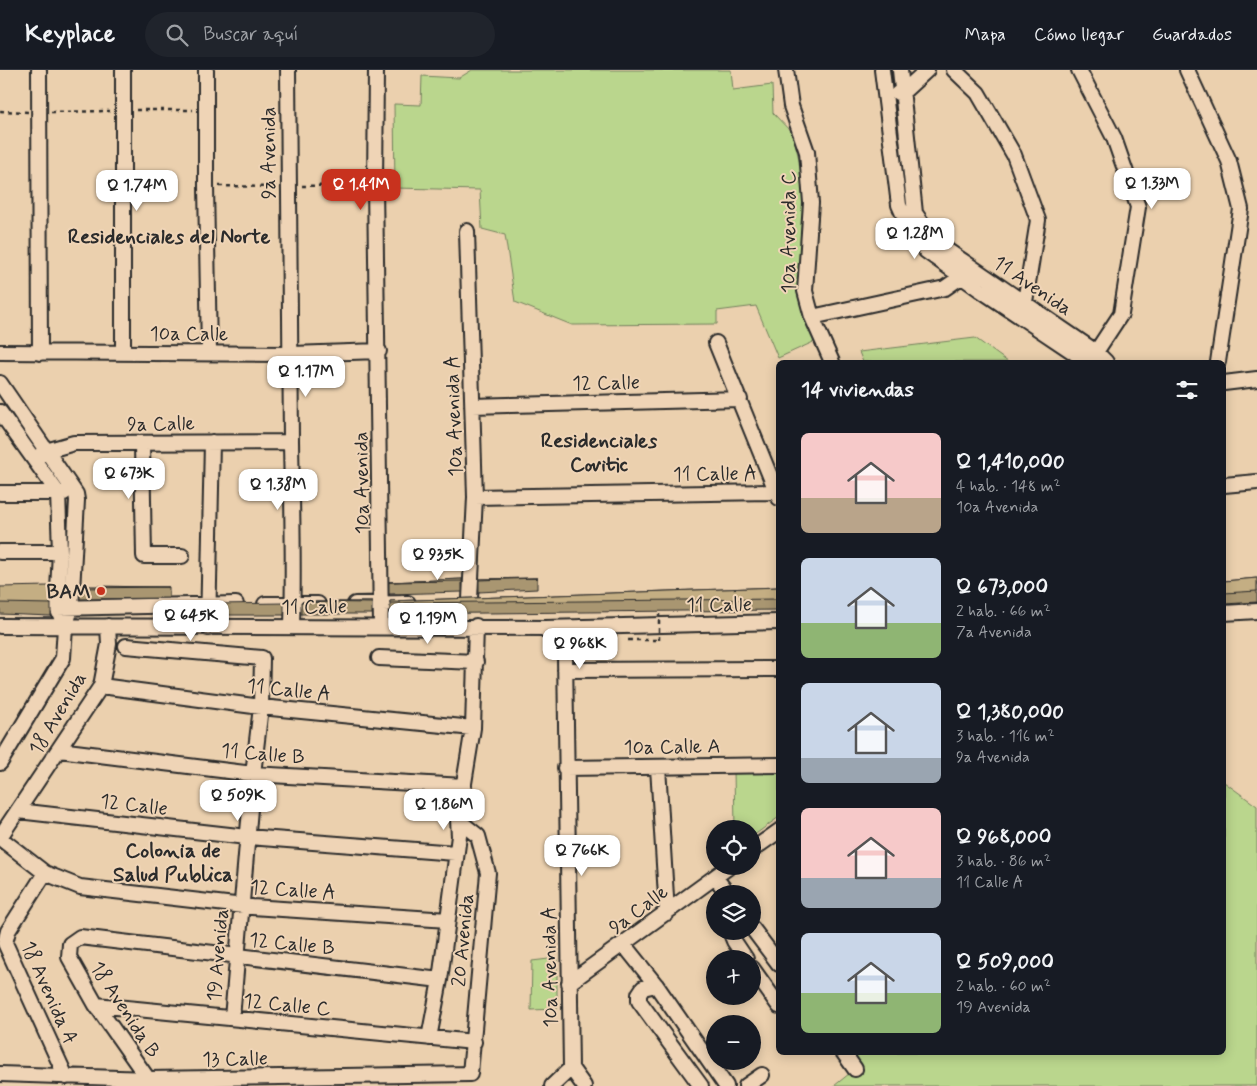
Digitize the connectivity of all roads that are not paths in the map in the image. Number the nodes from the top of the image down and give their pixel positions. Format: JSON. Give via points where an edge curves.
{"nodes":[{"id":1,"x":39,"y":70,"type":"edge"},
{"id":2,"x":123,"y":70,"type":"edge"},
{"id":3,"x":206,"y":70,"type":"edge"},
{"id":4,"x":288,"y":70,"type":"edge"},
{"id":5,"x":376,"y":70,"type":"edge"},
{"id":6,"x":786,"y":70,"type":"edge"},
{"id":7,"x":882,"y":70,"type":"edge"},
{"id":8,"x":900,"y":70,"type":"edge"},
{"id":9,"x":927,"y":70,"type":"edge"},
{"id":10,"x":954,"y":70,"type":"edge"},
{"id":11,"x":1079,"y":70,"type":"edge"},
{"id":12,"x":1187,"y":70,"type":"edge"},
{"id":13,"x":903,"y":92,"type":"junction"},
{"id":14,"x":885,"y":96,"type":"junction"},
{"id":15,"x":467,"y":231,"type":"dead end"},
{"id":16,"x":968,"y":272,"type":"junction"},
{"id":17,"x":1025,"y":302,"type":"junction"},
{"id":18,"x":812,"y":317,"type":"junction"},
{"id":19,"x":716,"y":343,"type":"dead end"},
{"id":20,"x":379,"y":351,"type":"junction"},
{"id":21,"x":0,"y":352,"type":"edge"},
{"id":22,"x":209,"y":352,"type":"junction"},
{"id":23,"x":40,"y":353,"type":"junction"},
{"id":24,"x":123,"y":353,"type":"junction"},
{"id":25,"x":292,"y":354,"type":"junction"},
{"id":26,"x":1092,"y":357,"type":"edge"},
{"id":27,"x":831,"y":360,"type":"edge"},
{"id":28,"x":1218,"y":360,"type":"edge"},
{"id":29,"x":1257,"y":379,"type":"edge"},
{"id":30,"x":0,"y":383,"type":"edge"},
{"id":31,"x":1226,"y":383,"type":"edge"},
{"id":32,"x":740,"y":399,"type":"junction"},
{"id":33,"x":472,"y":406,"type":"junction"},
{"id":34,"x":0,"y":412,"type":"edge"},
{"id":35,"x":212,"y":442,"type":"junction"},
{"id":36,"x":291,"y":442,"type":"junction"},
{"id":37,"x":142,"y":444,"type":"junction"},
{"id":38,"x":46,"y":451,"type":"junction"},
{"id":39,"x":34,"y":459,"type":"junction"},
{"id":40,"x":1257,"y":482,"type":"edge"},
{"id":41,"x":1226,"y":485,"type":"edge"},
{"id":42,"x":776,"y":492,"type":"edge"},
{"id":43,"x":0,"y":493,"type":"edge"},
{"id":44,"x":58,"y":494,"type":"junction"},
{"id":45,"x":76,"y":494,"type":"junction"},
{"id":46,"x":776,"y":495,"type":"edge"},
{"id":47,"x":475,"y":497,"type":"junction"},
{"id":48,"x":0,"y":552,"type":"edge"},
{"id":49,"x":60,"y":552,"type":"junction"},
{"id":50,"x":182,"y":556,"type":"dead end"},
{"id":51,"x":470,"y":600,"type":"edge"},
{"id":52,"x":421,"y":602,"type":"edge"},
{"id":53,"x":208,"y":604,"type":"junction"},
{"id":54,"x":293,"y":604,"type":"junction"},
{"id":55,"x":382,"y":604,"type":"junction"},
{"id":56,"x":57,"y":608,"type":"junction"},
{"id":57,"x":72,"y":609,"type":"junction"},
{"id":58,"x":1257,"y":612,"type":"edge"},
{"id":59,"x":1226,"y":613,"type":"edge"},
{"id":60,"x":776,"y":622,"type":"edge"},
{"id":61,"x":0,"y":626,"type":"edge"},
{"id":62,"x":108,"y":626,"type":"junction"},
{"id":63,"x":292,"y":626,"type":"junction"},
{"id":64,"x":381,"y":626,"type":"junction"},
{"id":65,"x":476,"y":626,"type":"junction"},
{"id":66,"x":65,"y":627,"type":"junction"},
{"id":67,"x":580,"y":627,"type":"junction"},
{"id":68,"x":208,"y":628,"type":"junction"},
{"id":69,"x":545,"y":628,"type":"junction"},
{"id":70,"x":126,"y":646,"type":"dead end"},
{"id":71,"x":565,"y":655,"type":"junction"},
{"id":72,"x":379,"y":658,"type":"dead end"},
{"id":73,"x":476,"y":662,"type":"junction"},
{"id":74,"x":776,"y":669,"type":"edge"},
{"id":75,"x":566,"y":670,"type":"junction"},
{"id":76,"x":101,"y":686,"type":"junction"},
{"id":77,"x":261,"y":707,"type":"junction"},
{"id":78,"x":473,"y":728,"type":"junction"},
{"id":79,"x":60,"y":750,"type":"junction"},
{"id":80,"x":0,"y":763,"type":"edge"},
{"id":81,"x":776,"y":765,"type":"edge"},
{"id":82,"x":658,"y":767,"type":"junction"},
{"id":83,"x":565,"y":768,"type":"junction"},
{"id":84,"x":253,"y":774,"type":"junction"},
{"id":85,"x":464,"y":786,"type":"junction"},
{"id":86,"x":18,"y":811,"type":"junction"},
{"id":87,"x":458,"y":820,"type":"junction"},
{"id":88,"x":776,"y":833,"type":"edge"},
{"id":89,"x":247,"y":837,"type":"junction"},
{"id":90,"x":0,"y":838,"type":"edge"},
{"id":91,"x":761,"y":844,"type":"edge"},
{"id":92,"x":455,"y":853,"type":"junction"},
{"id":93,"x":45,"y":872,"type":"junction"},
{"id":94,"x":719,"y":875,"type":"edge"},
{"id":95,"x":716,"y":877,"type":"junction"},
{"id":96,"x":722,"y":885,"type":"edge"},
{"id":97,"x":241,"y":905,"type":"junction"},
{"id":98,"x":667,"y":913,"type":"junction"},
{"id":99,"x":448,"y":920,"type":"junction"},
{"id":100,"x":80,"y":937,"type":"joint"},
{"id":101,"x":761,"y":940,"type":"edge"},
{"id":102,"x":624,"y":945,"type":"junction"},
{"id":103,"x":236,"y":957,"type":"junction"},
{"id":104,"x":776,"y":960,"type":"edge"},
{"id":105,"x":440,"y":980,"type":"junction"},
{"id":106,"x":761,"y":981,"type":"edge"},
{"id":107,"x":569,"y":983,"type":"junction"},
{"id":108,"x":656,"y":985,"type":"junction"},
{"id":109,"x":776,"y":1002,"type":"edge"},
{"id":110,"x":96,"y":1005,"type":"junction"},
{"id":111,"x":232,"y":1018,"type":"junction"},
{"id":112,"x":429,"y":1038,"type":"junction"},
{"id":113,"x":474,"y":1042,"type":"junction"},
{"id":114,"x":845,"y":1055,"type":"edge"},
{"id":115,"x":571,"y":1068,"type":"junction"},
{"id":116,"x":855,"y":1069,"type":"dead end"},
{"id":117,"x":0,"y":1074,"type":"edge"},
{"id":118,"x":470,"y":1074,"type":"joint"},
{"id":119,"x":762,"y":1075,"type":"dead end"},
{"id":120,"x":66,"y":1077,"type":"junction"},
{"id":121,"x":148,"y":1079,"type":"junction"},
{"id":122,"x":552,"y":1086,"type":"edge"},
{"id":123,"x":584,"y":1086,"type":"edge"},
{"id":124,"x":701,"y":1086,"type":"edge"},
{"id":125,"x":726,"y":1086,"type":"edge"},
{"id":126,"x":746,"y":1086,"type":"edge"}],
"edges":[{"from":1,"to":23,"type":"street"},
{"from":2,"to":24,"type":"street"},
{"from":3,"to":22,"type":"street"},
{"from":4,"to":25,"type":"street","name":"9a Avenida"},
{"from":5,"to":20,"type":"street","name":"10a Avenida"},
{"from":6,"to":18,"type":"street","name":"10a Avenida C","via":[[791,106],[807,152],[811,203],[805,291]]},
{"from":7,"to":14,"type":"street","name":"11 Avenida"},
{"from":8,"to":13,"type":"street","name":"11 Avenida"},
{"from":9,"to":13,"type":"street"},
{"from":10,"to":17,"type":"street","via":[[978,93],[1014,155],[1038,220]]},
{"from":11,"to":26,"type":"street","via":[[1114,138],[1138,207],[1121,314]]},
{"from":12,"to":28,"type":"street","via":[[1229,161],[1241,209]]},
{"from":13,"to":14,"type":"street"},
{"from":13,"to":16,"type":"street","name":"11 Avenida","via":[[915,213],[935,242]]},
{"from":14,"to":16,"type":"street","name":"11 Avenida","via":[[899,205],[910,230],[926,251]]},
{"from":15,"to":33,"type":"street","name":"10a Avenida A"},
{"from":16,"to":17,"type":"street","name":"11 Avenida"},
{"from":16,"to":18,"type":"street","via":[[946,288]]},
{"from":16,"to":26,"type":"street","name":"11 Avenida"},
{"from":17,"to":26,"type":"street","name":"11 Avenida"},
{"from":18,"to":27,"type":"street","name":"10a Avenida C"},
{"from":19,"to":32,"type":"street"},
{"from":20,"to":25,"type":"street","name":"10a Calle"},
{"from":20,"to":55,"type":"street","name":"10a Avenida"},
{"from":21,"to":23,"type":"street","name":"10a Calle"},
{"from":22,"to":24,"type":"street","name":"10a Calle"},
{"from":22,"to":25,"type":"street","name":"10a Calle"},
{"from":23,"to":24,"type":"street","name":"10a Calle"},
{"from":25,"to":36,"type":"street","name":"9a Avenida"},
{"from":29,"to":31,"type":"street"},
{"from":30,"to":38,"type":"street"},
{"from":32,"to":33,"type":"street","name":"12 Calle"},
{"from":32,"to":42,"type":"street"},
{"from":33,"to":47,"type":"street","name":"10a Avenida A"},
{"from":34,"to":39,"type":"street"},
{"from":35,"to":36,"type":"street","name":"9a Calle"},
{"from":35,"to":37,"type":"street","name":"9a Calle"},
{"from":35,"to":53,"type":"street"},
{"from":36,"to":54,"type":"street","name":"9a Avenida"},
{"from":37,"to":38,"type":"street","name":"9a Calle","via":[[74,443]]},
{"from":37,"to":50,"type":"street","via":[[144,556]]},
{"from":38,"to":39,"type":"street","name":"9a Calle"},
{"from":38,"to":45,"type":"street"},
{"from":39,"to":44,"type":"street"},
{"from":40,"to":41,"type":"street"},
{"from":43,"to":44,"type":"street"},
{"from":44,"to":45,"type":"street"},
{"from":44,"to":49,"type":"street"},
{"from":45,"to":57,"type":"street"},
{"from":46,"to":47,"type":"street","name":"11 Calle A"},
{"from":47,"to":51,"type":"street","name":"10a Avenida A"},
{"from":48,"to":49,"type":"street"},
{"from":49,"to":56,"type":"street"},
{"from":52,"to":55,"type":"street"},
{"from":53,"to":54,"type":"street"},
{"from":53,"to":57,"type":"street"},
{"from":53,"to":68,"type":"street"},
{"from":54,"to":55,"type":"street"},
{"from":54,"to":63,"type":"street","name":"9a Avenida"},
{"from":55,"to":64,"type":"street","name":"10a Avenida"},
{"from":56,"to":57,"type":"street"},
{"from":56,"to":66,"type":"street"},
{"from":57,"to":66,"type":"street"},
{"from":58,"to":59,"type":"street"},
{"from":60,"to":67,"type":"street","name":"11 Calle"},
{"from":61,"to":66,"type":"street","name":"11 Calle"},
{"from":62,"to":66,"type":"street","name":"11 Calle"},
{"from":62,"to":68,"type":"street","name":"11 Calle"},
{"from":62,"to":76,"type":"street","name":"18 Avenida","via":[[109,644]]},
{"from":63,"to":64,"type":"street","name":"11 Calle"},
{"from":63,"to":68,"type":"street","name":"11 Calle"},
{"from":64,"to":65,"type":"street","name":"11 Calle"},
{"from":65,"to":69,"type":"street","name":"11 Calle"},
{"from":65,"to":73,"type":"street","name":"20 Avenida"},
{"from":66,"to":80,"type":"street","via":[[62,658]]},
{"from":67,"to":69,"type":"street","name":"11 Calle"},
{"from":67,"to":71,"type":"street"},
{"from":69,"to":71,"type":"street"},
{"from":70,"to":77,"type":"street","name":"19 Avenida","via":[[262,658]]},
{"from":71,"to":75,"type":"street","name":"10a Avenida A"},
{"from":72,"to":73,"type":"street"},
{"from":73,"to":78,"type":"street","name":"20 Avenida"},
{"from":74,"to":75,"type":"street"},
{"from":75,"to":83,"type":"street","name":"10a Avenida A"},
{"from":76,"to":77,"type":"street","name":"11 Calle A"},
{"from":76,"to":79,"type":"street","name":"18 Avenida"},
{"from":77,"to":78,"type":"street","name":"11 Calle A"},
{"from":77,"to":84,"type":"street","name":"19 Avenida"},
{"from":78,"to":85,"type":"street","name":"20 Avenida"},
{"from":79,"to":84,"type":"street","name":"11 Calle B"},
{"from":79,"to":86,"type":"street","name":"18 Avenida"},
{"from":81,"to":82,"type":"street","name":"10a Calle A"},
{"from":82,"to":83,"type":"street","name":"10a Calle A"},
{"from":82,"to":98,"type":"street"},
{"from":83,"to":107,"type":"street","name":"10a Avenida A"},
{"from":84,"to":85,"type":"street","name":"11 Calle B"},
{"from":84,"to":89,"type":"street","name":"19 Avenida"},
{"from":85,"to":87,"type":"street","name":"20 Avenida"},
{"from":86,"to":89,"type":"street","name":"12 Calle"},
{"from":86,"to":90,"type":"street","name":"18 Avenida"},
{"from":87,"to":92,"type":"street","name":"20 Avenida"},
{"from":87,"to":113,"type":"street","name":"20 Avenida","via":[[478,836],[488,873]]},
{"from":88,"to":91,"type":"street"},
{"from":89,"to":92,"type":"street","name":"12 Calle"},
{"from":89,"to":97,"type":"street","name":"19 Avenida"},
{"from":90,"to":93,"type":"street","name":"12 Calle A"},
{"from":92,"to":99,"type":"street","name":"20 Avenida"},
{"from":93,"to":97,"type":"street","name":"12 Calle A","via":[[80,887]]},
{"from":93,"to":120,"type":"street","name":"18 Avenida A","via":[[8,932],[5,943]]},
{"from":94,"to":95,"type":"street","name":"9a Calle"},
{"from":95,"to":96,"type":"street"},
{"from":95,"to":98,"type":"street","name":"9a Calle"},
{"from":97,"to":99,"type":"street","name":"12 Calle A"},
{"from":97,"to":103,"type":"street","name":"19 Avenida"},
{"from":98,"to":102,"type":"street","name":"9a Calle"},
{"from":99,"to":105,"type":"street","name":"20 Avenida"},
{"from":100,"to":103,"type":"street","name":"12 Calle B"},
{"from":100,"to":110,"type":"street","name":"18 Avenida B","via":[[70,944],[69,957]]},
{"from":101,"to":104,"type":"street"},
{"from":102,"to":107,"type":"street","name":"9a Calle"},
{"from":102,"to":108,"type":"street"},
{"from":103,"to":105,"type":"street","name":"12 Calle B"},
{"from":103,"to":111,"type":"street","name":"19 Avenida"},
{"from":105,"to":112,"type":"street","name":"20 Avenida"},
{"from":106,"to":109,"type":"street"},
{"from":107,"to":115,"type":"street","name":"10a Avenida A"},
{"from":108,"to":124,"type":"street","via":[[643,988],[639,1001]]},
{"from":108,"to":125,"type":"street"},
{"from":110,"to":111,"type":"street","name":"12 Calle C"},
{"from":110,"to":121,"type":"street","name":"18 Avenida B"},
{"from":111,"to":112,"type":"street","name":"12 Calle C"},
{"from":112,"to":113,"type":"street","name":"12 Calle C"},
{"from":113,"to":118,"type":"street","name":"20 Avenida"},
{"from":114,"to":116,"type":"street"},
{"from":115,"to":122,"type":"street"},
{"from":115,"to":123,"type":"street"},
{"from":117,"to":120,"type":"street","name":"13 Calle"},
{"from":118,"to":121,"type":"street","name":"13 Calle"},
{"from":119,"to":126,"type":"street"},
{"from":120,"to":121,"type":"street","name":"13 Calle"}]}
